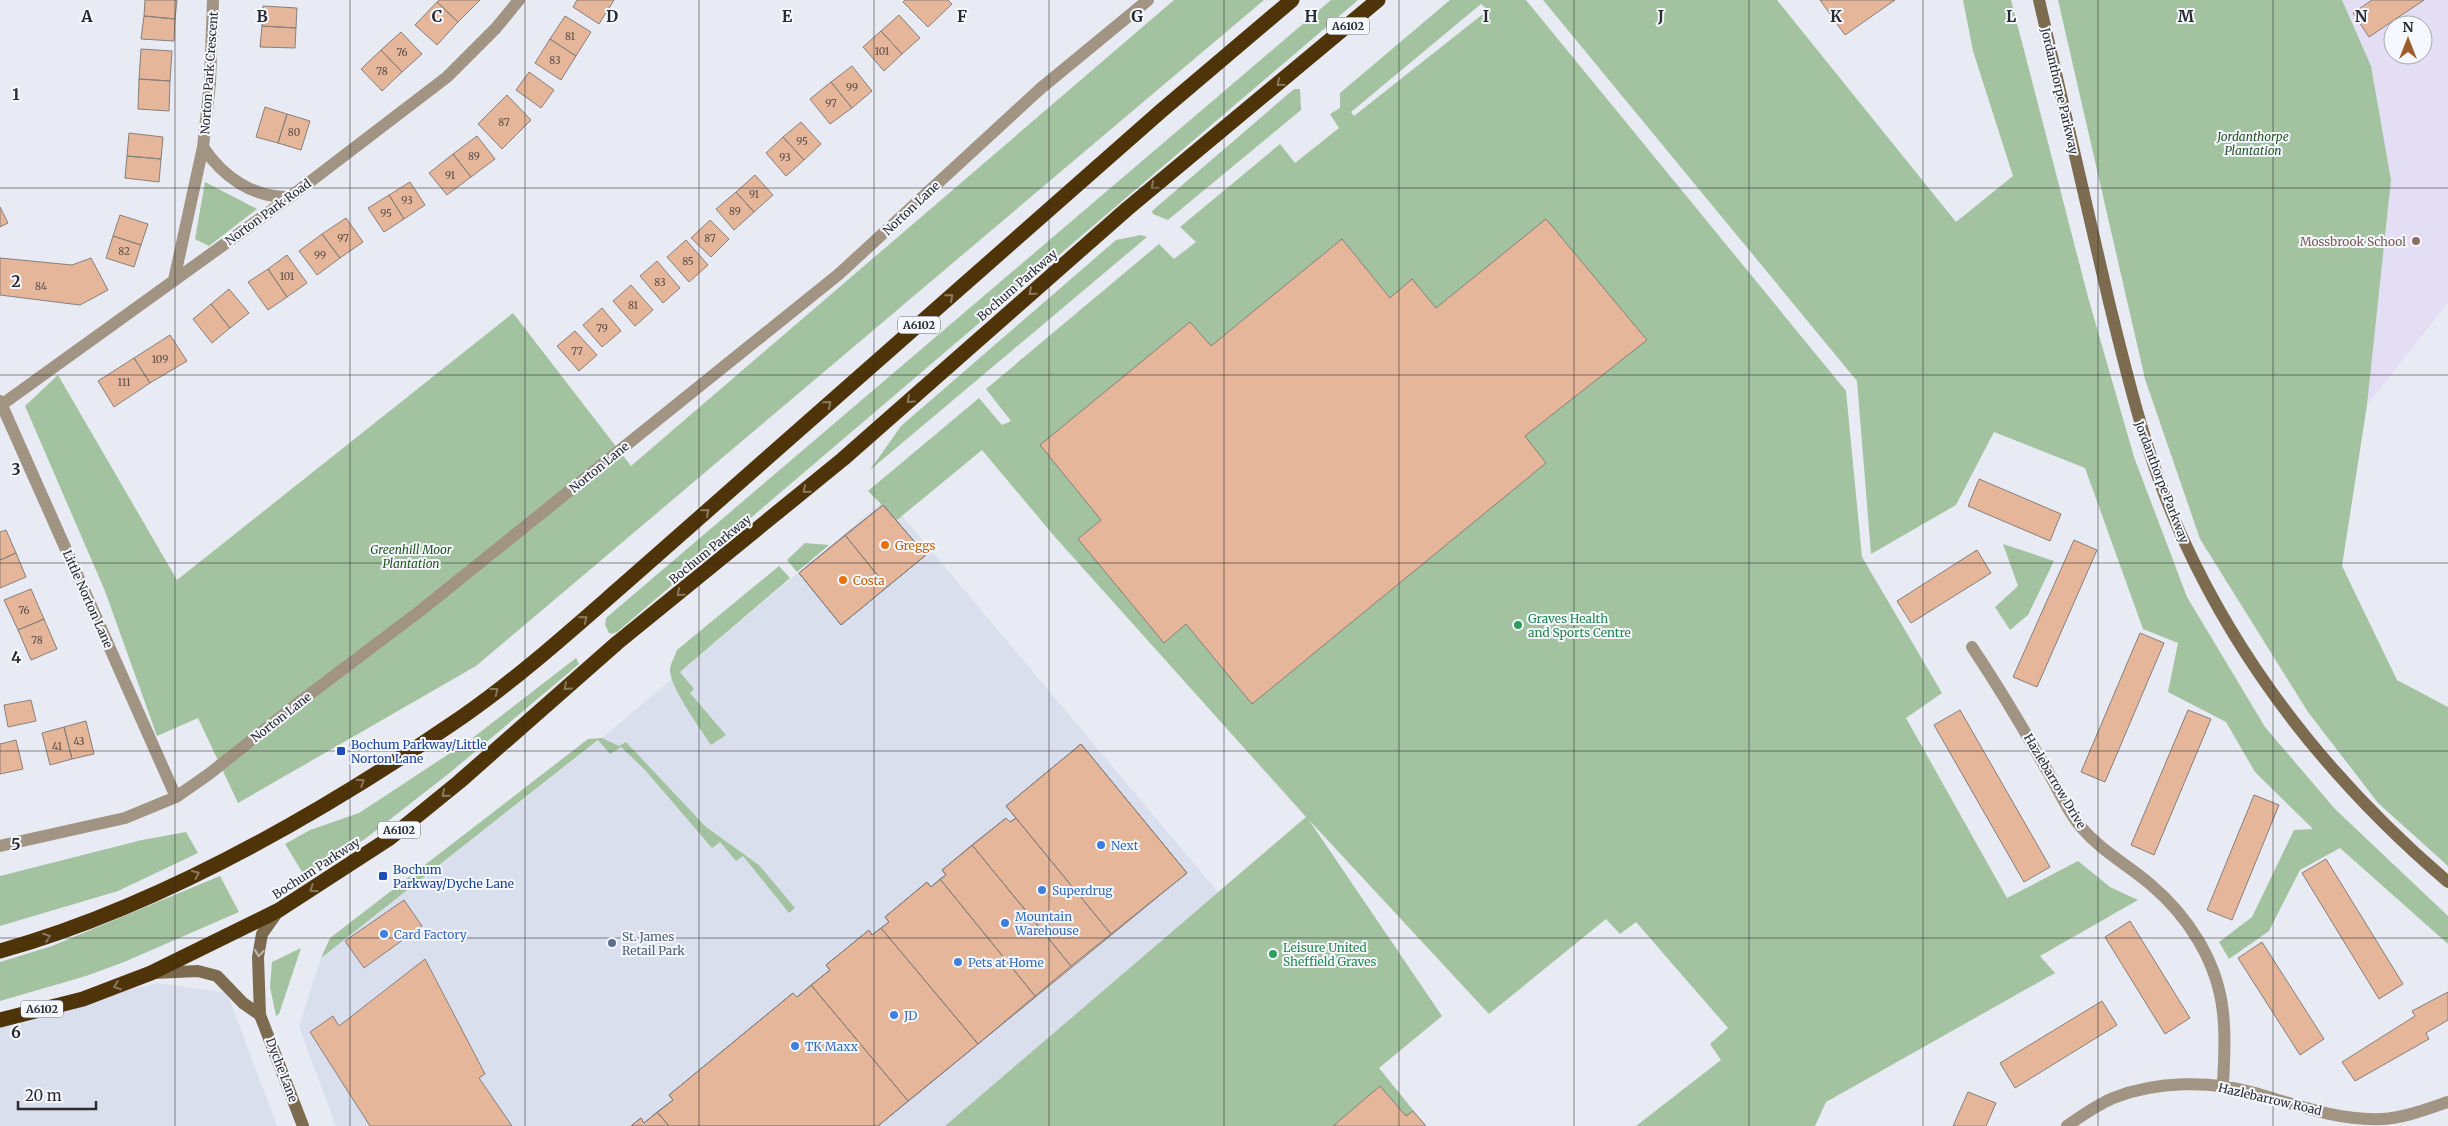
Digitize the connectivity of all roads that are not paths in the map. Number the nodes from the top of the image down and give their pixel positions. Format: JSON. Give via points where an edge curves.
{"nodes":[{"id":1,"x":214,"y":0,"type":"edge"},
{"id":2,"x":519,"y":0,"type":"edge"},
{"id":3,"x":1148,"y":0,"type":"edge"},
{"id":4,"x":1292,"y":0,"type":"edge"},
{"id":5,"x":1378,"y":0,"type":"edge"},
{"id":6,"x":2039,"y":0,"type":"edge"},
{"id":7,"x":203,"y":147,"type":"junction"},
{"id":8,"x":290,"y":197,"type":"junction"},
{"id":9,"x":174,"y":280,"type":"junction"},
{"id":10,"x":1,"y":404,"type":"edge"},
{"id":11,"x":1972,"y":647,"type":"dead end"},
{"id":12,"x":176,"y":797,"type":"junction"},
{"id":13,"x":0,"y":846,"type":"edge"},
{"id":14,"x":2448,"y":882,"type":"edge"},
{"id":15,"x":279,"y":910,"type":"junction"},
{"id":16,"x":0,"y":951,"type":"edge"},
{"id":17,"x":151,"y":973,"type":"junction"},
{"id":18,"x":260,"y":1015,"type":"junction"},
{"id":19,"x":0,"y":1020,"type":"edge"},
{"id":20,"x":2223,"y":1085,"type":"junction"},
{"id":21,"x":2448,"y":1102,"type":"edge"},
{"id":22,"x":2383,"y":1123,"type":"edge"},
{"id":23,"x":303,"y":1126,"type":"edge"},
{"id":24,"x":2067,"y":1126,"type":"edge"}],
"edges":[{"from":1,"to":7,"type":"street","name":"Norton Park Crescent"},
{"from":2,"to":8,"type":"street","name":"Norton Park Road","via":[[447,77]]},
{"from":3,"to":12,"type":"street","name":"Norton Lane","via":[[1040,89],[839,274],[420,612]]},
{"from":16,"to":4,"type":"highway","number":"A6102","one_way":true,"via":[[41,940],[110,914],[213,866],[319,807],[463,716],[631,578],[1161,111]]},
{"from":5,"to":15,"type":"highway","name":"Bochum Parkway","number":"A6102","one_way":true,"via":[[1163,178],[843,459],[587,669],[459,782],[390,838]]},
{"from":6,"to":14,"type":"main road","name":"Jordanthorpe Parkway","via":[[2128,381],[2152,462],[2183,540],[2226,622],[2285,712],[2370,811]]},
{"from":7,"to":8,"type":"street","name":"Norton Park Crescent","via":[[216,164],[240,185],[267,195]]},
{"from":7,"to":9,"type":"street","name":"Norton Park Crescent"},
{"from":8,"to":9,"type":"street","name":"Norton Park Road"},
{"from":9,"to":10,"type":"street","name":"Norton Park Road"},
{"from":10,"to":12,"type":"street","name":"Little Norton Lane"},
{"from":11,"to":20,"type":"street","name":"Hazlebarrow Drive","via":[[2001,690],[2079,824],[2102,850],[2133,870],[2178,910],[2203,950],[2219,988],[2224,1014]]},
{"from":12,"to":13,"type":"street","name":"Norton Lane","via":[[124,818]]},
{"from":15,"to":17,"type":"highway","name":"Bochum Parkway","number":"A6102"},
{"from":15,"to":18,"type":"main road","name":"Dyche Lane","one_way":true,"via":[[262,934],[258,957]]},
{"from":17,"to":18,"type":"main road","via":[[198,971],[217,976],[243,1003]]},
{"from":17,"to":19,"type":"highway","name":"Bochum Parkway","number":"A6102","one_way":true,"via":[[83,999]]},
{"from":18,"to":23,"type":"main road","name":"Dyche Lane"},
{"from":20,"to":22,"type":"street","name":"Hazlebarrow Road"},
{"from":20,"to":24,"type":"street","name":"Hazlebarrow Road","via":[[2152,1088],[2112,1098]]},
{"from":21,"to":22,"type":"street","name":"Hazlebarrow Road"}]}
